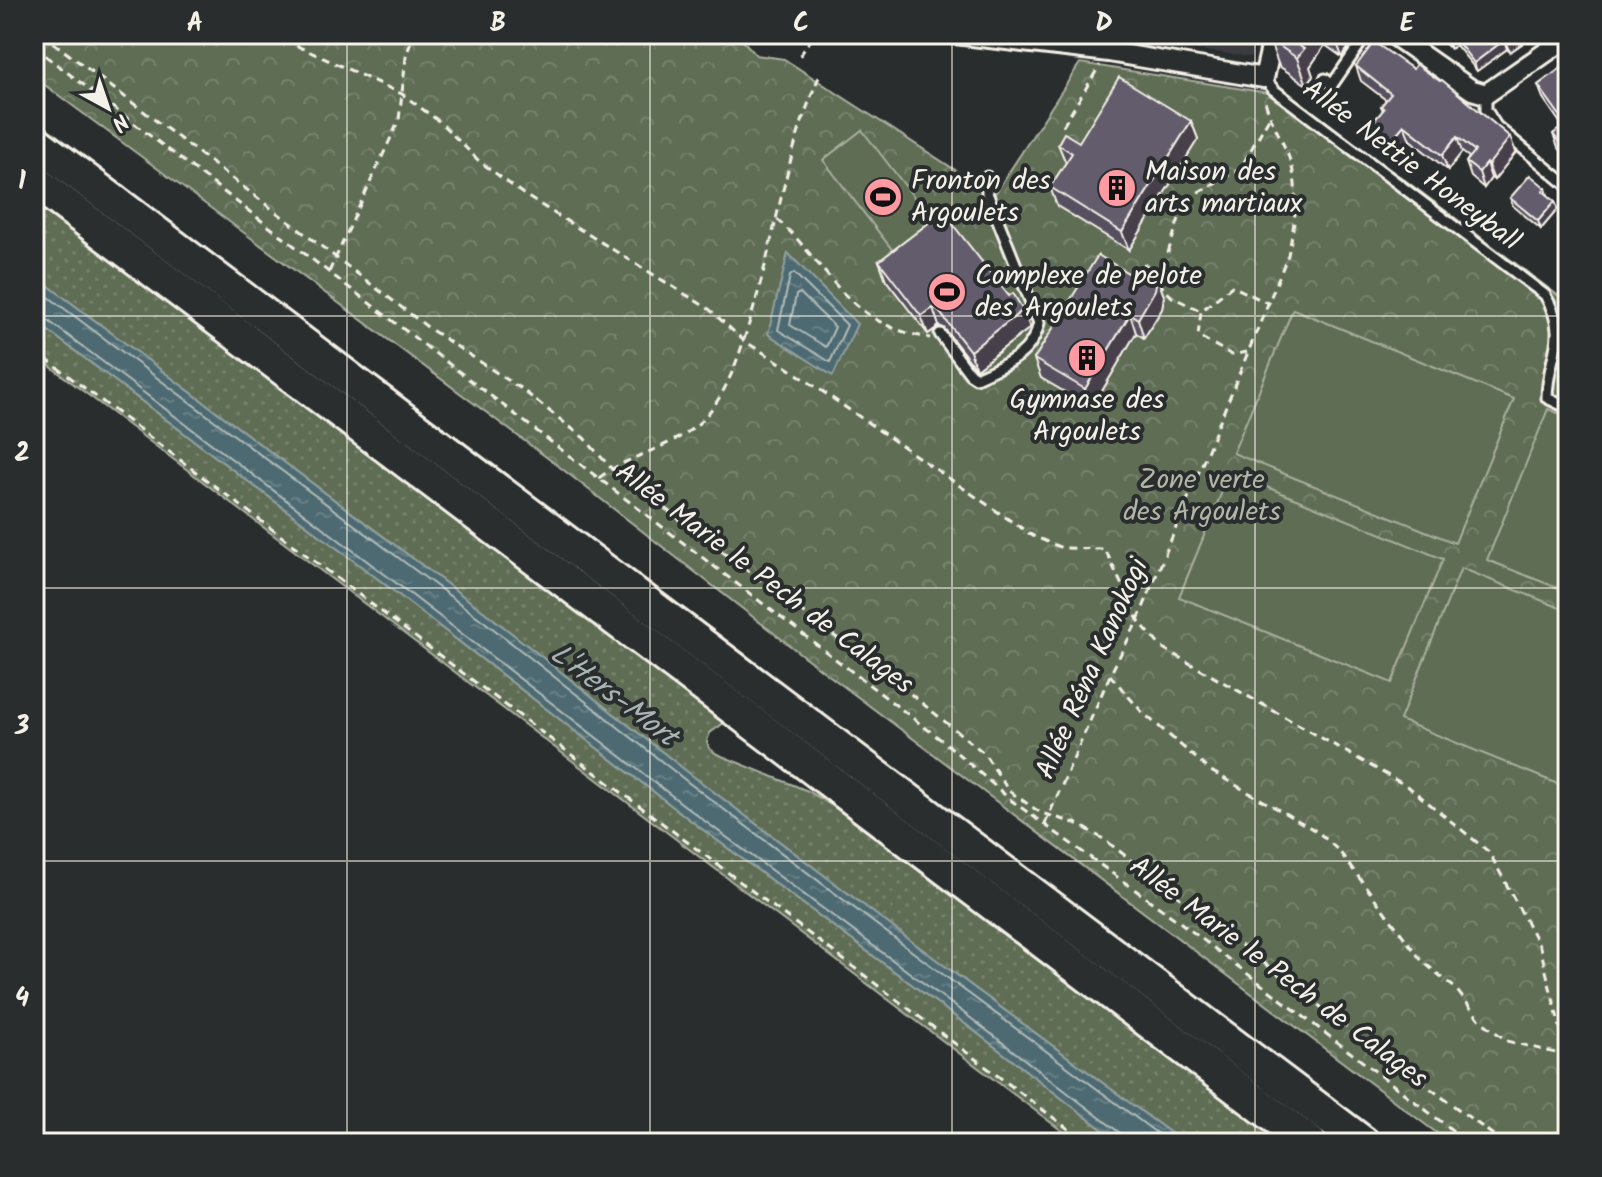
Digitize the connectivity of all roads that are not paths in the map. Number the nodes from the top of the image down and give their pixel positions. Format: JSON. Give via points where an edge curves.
{"nodes":[{"id":1,"x":955,"y":34,"type":"edge"},
{"id":2,"x":1274,"y":34,"type":"edge"},
{"id":3,"x":1367,"y":34,"type":"edge"},
{"id":4,"x":1392,"y":34,"type":"edge"},
{"id":5,"x":1568,"y":37,"type":"edge"},
{"id":6,"x":1264,"y":78,"type":"junction"},
{"id":7,"x":1325,"y":79,"type":"dead end"},
{"id":8,"x":1486,"y":94,"type":"junction"},
{"id":9,"x":34,"y":141,"type":"edge"},
{"id":10,"x":987,"y":177,"type":"dead end"},
{"id":11,"x":34,"y":181,"type":"edge"},
{"id":12,"x":1568,"y":186,"type":"edge"},
{"id":13,"x":940,"y":334,"type":"road end"},
{"id":14,"x":1568,"y":408,"type":"edge"},
{"id":15,"x":1310,"y":1143,"type":"edge"},
{"id":16,"x":1363,"y":1143,"type":"edge"}],
"edges":[{"from":1,"to":6,"type":"street"},
{"from":2,"to":6,"type":"street"},
{"from":3,"to":7,"type":"lane","via":[[1332,85]]},
{"from":4,"to":8,"type":"street","via":[[1472,90]]},
{"from":5,"to":8,"type":"street"},
{"from":6,"to":14,"type":"lane","name":"Allée Nettie Honeyball","via":[[1545,295],[1558,323],[1547,398]]},
{"from":8,"to":12,"type":"lane","via":[[1486,110],[1496,126]]},
{"from":9,"to":16,"type":"highway"},
{"from":10,"to":13,"type":"lane","via":[[987,193],[1039,323],[1036,336],[1023,355],[976,378]]},
{"from":11,"to":15,"type":"highway"}]}
